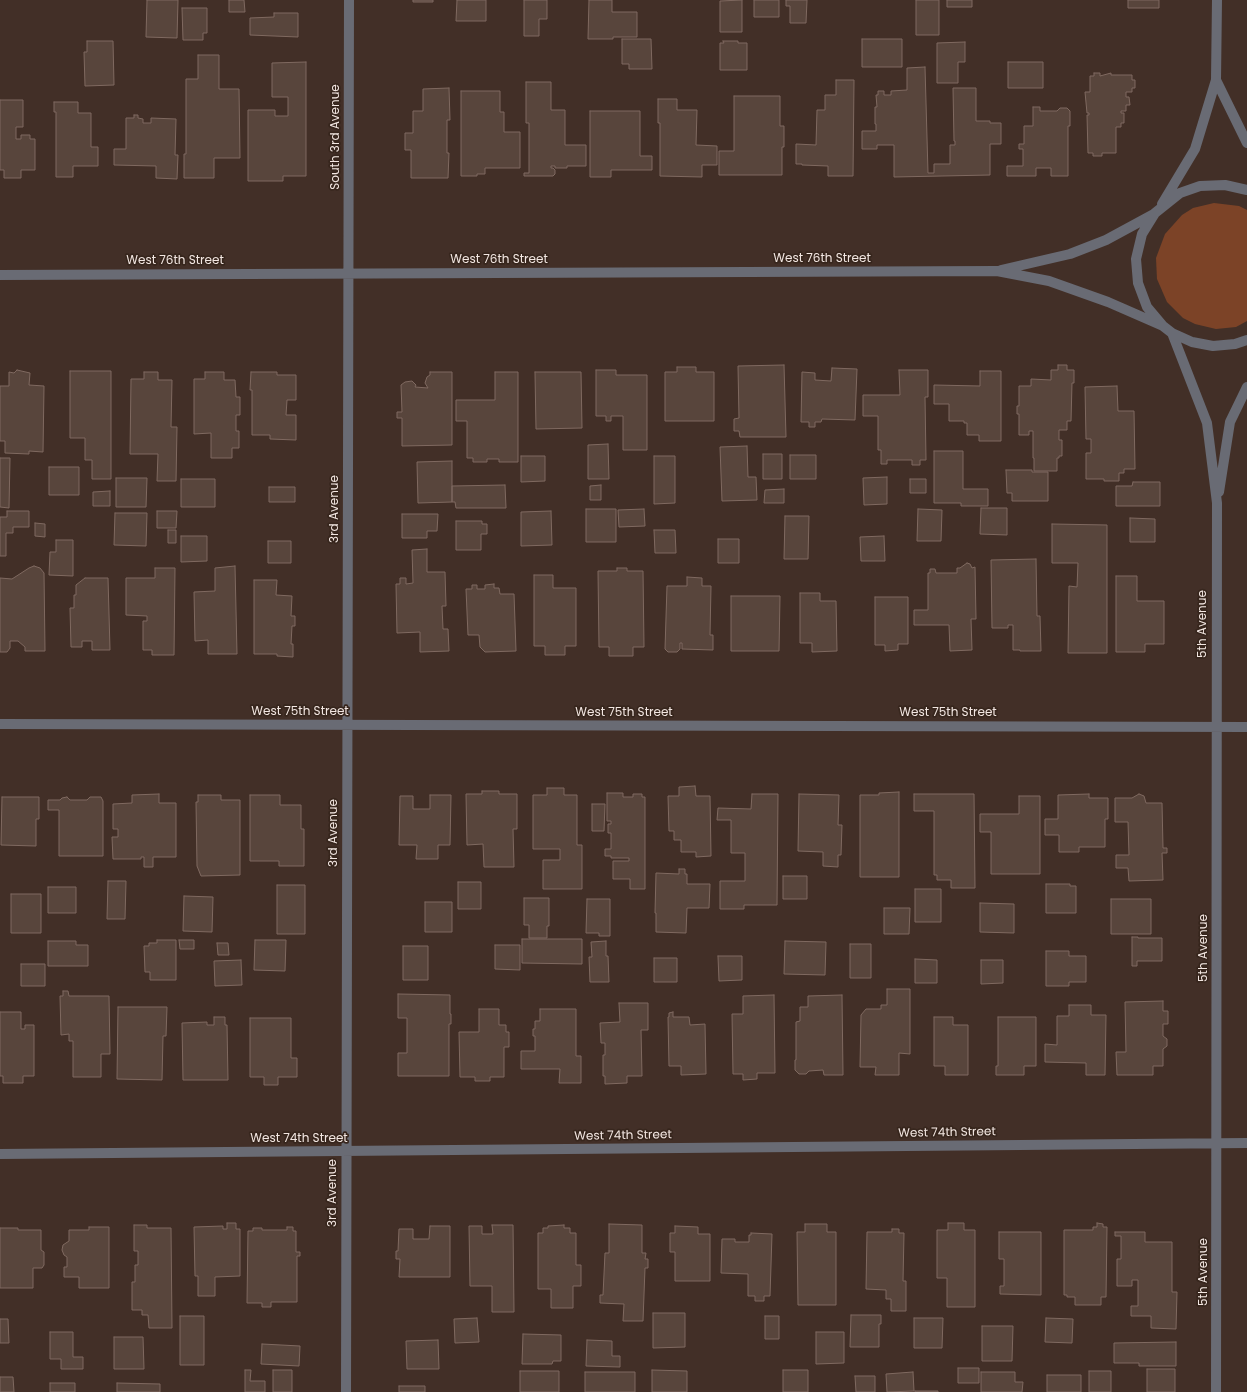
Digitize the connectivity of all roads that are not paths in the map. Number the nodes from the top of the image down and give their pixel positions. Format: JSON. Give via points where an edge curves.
{"nodes":[{"id":1,"x":349,"y":0,"type":"edge"},
{"id":2,"x":1217,"y":0,"type":"edge"},
{"id":3,"x":1216,"y":80,"type":"junction"},
{"id":4,"x":1247,"y":143,"type":"edge"},
{"id":5,"x":1247,"y":190,"type":"edge"},
{"id":6,"x":1157,"y":211,"type":"junction"},
{"id":7,"x":997,"y":271,"type":"junction"},
{"id":8,"x":349,"y":274,"type":"junction"},
{"id":9,"x":0,"y":275,"type":"edge"},
{"id":10,"x":1163,"y":326,"type":"junction"},
{"id":11,"x":1172,"y":332,"type":"junction"},
{"id":12,"x":1247,"y":340,"type":"edge"},
{"id":13,"x":1247,"y":387,"type":"edge"},
{"id":14,"x":1217,"y":503,"type":"junction"},
{"id":15,"x":0,"y":724,"type":"edge"},
{"id":16,"x":348,"y":725,"type":"junction"},
{"id":17,"x":1216,"y":727,"type":"junction"},
{"id":18,"x":1247,"y":727,"type":"edge"},
{"id":19,"x":1217,"y":1143,"type":"junction"},
{"id":20,"x":1247,"y":1143,"type":"edge"},
{"id":21,"x":346,"y":1151,"type":"junction"},
{"id":22,"x":0,"y":1154,"type":"edge"},
{"id":23,"x":346,"y":1392,"type":"edge"},
{"id":24,"x":1216,"y":1392,"type":"edge"}],
"edges":[{"from":1,"to":8,"type":"street","name":"South 3rd Avenue"},
{"from":2,"to":3,"type":"street"},
{"from":3,"to":4,"type":"street"},
{"from":3,"to":6,"type":"street","via":[[1195,149]]},
{"from":5,"to":6,"type":"street","via":[[1225,185],[1200,186],[1180,193]]},
{"from":6,"to":7,"type":"street","name":"West 76th Street","via":[[1106,240],[1070,254]]},
{"from":6,"to":10,"type":"street","via":[[1142,234],[1136,258],[1138,283],[1147,307]]},
{"from":7,"to":8,"type":"street","name":"West 76th Street"},
{"from":7,"to":10,"type":"street","name":"West 76th Street","via":[[1049,281],[1108,302]]},
{"from":8,"to":9,"type":"street","name":"West 76th Street"},
{"from":8,"to":16,"type":"street","name":"3rd Avenue"},
{"from":10,"to":11,"type":"street"},
{"from":11,"to":12,"type":"street","via":[[1192,342],[1213,346]]},
{"from":11,"to":14,"type":"street","name":"5th Avenue","via":[[1207,423]]},
{"from":13,"to":14,"type":"street","name":"5th Avenue","via":[[1230,422]]},
{"from":14,"to":17,"type":"street","name":"5th Avenue"},
{"from":15,"to":16,"type":"street","name":"West 75th Street"},
{"from":16,"to":17,"type":"street","name":"West 75th Street"},
{"from":16,"to":21,"type":"street","name":"3rd Avenue"},
{"from":17,"to":18,"type":"street","name":"West 75th Street"},
{"from":17,"to":19,"type":"street","name":"5th Avenue"},
{"from":19,"to":20,"type":"street","name":"West 74th Street"},
{"from":19,"to":21,"type":"street","name":"West 74th Street"},
{"from":19,"to":24,"type":"street","name":"5th Avenue"},
{"from":21,"to":22,"type":"street","name":"West 74th Street"},
{"from":21,"to":23,"type":"street","name":"3rd Avenue"}]}
